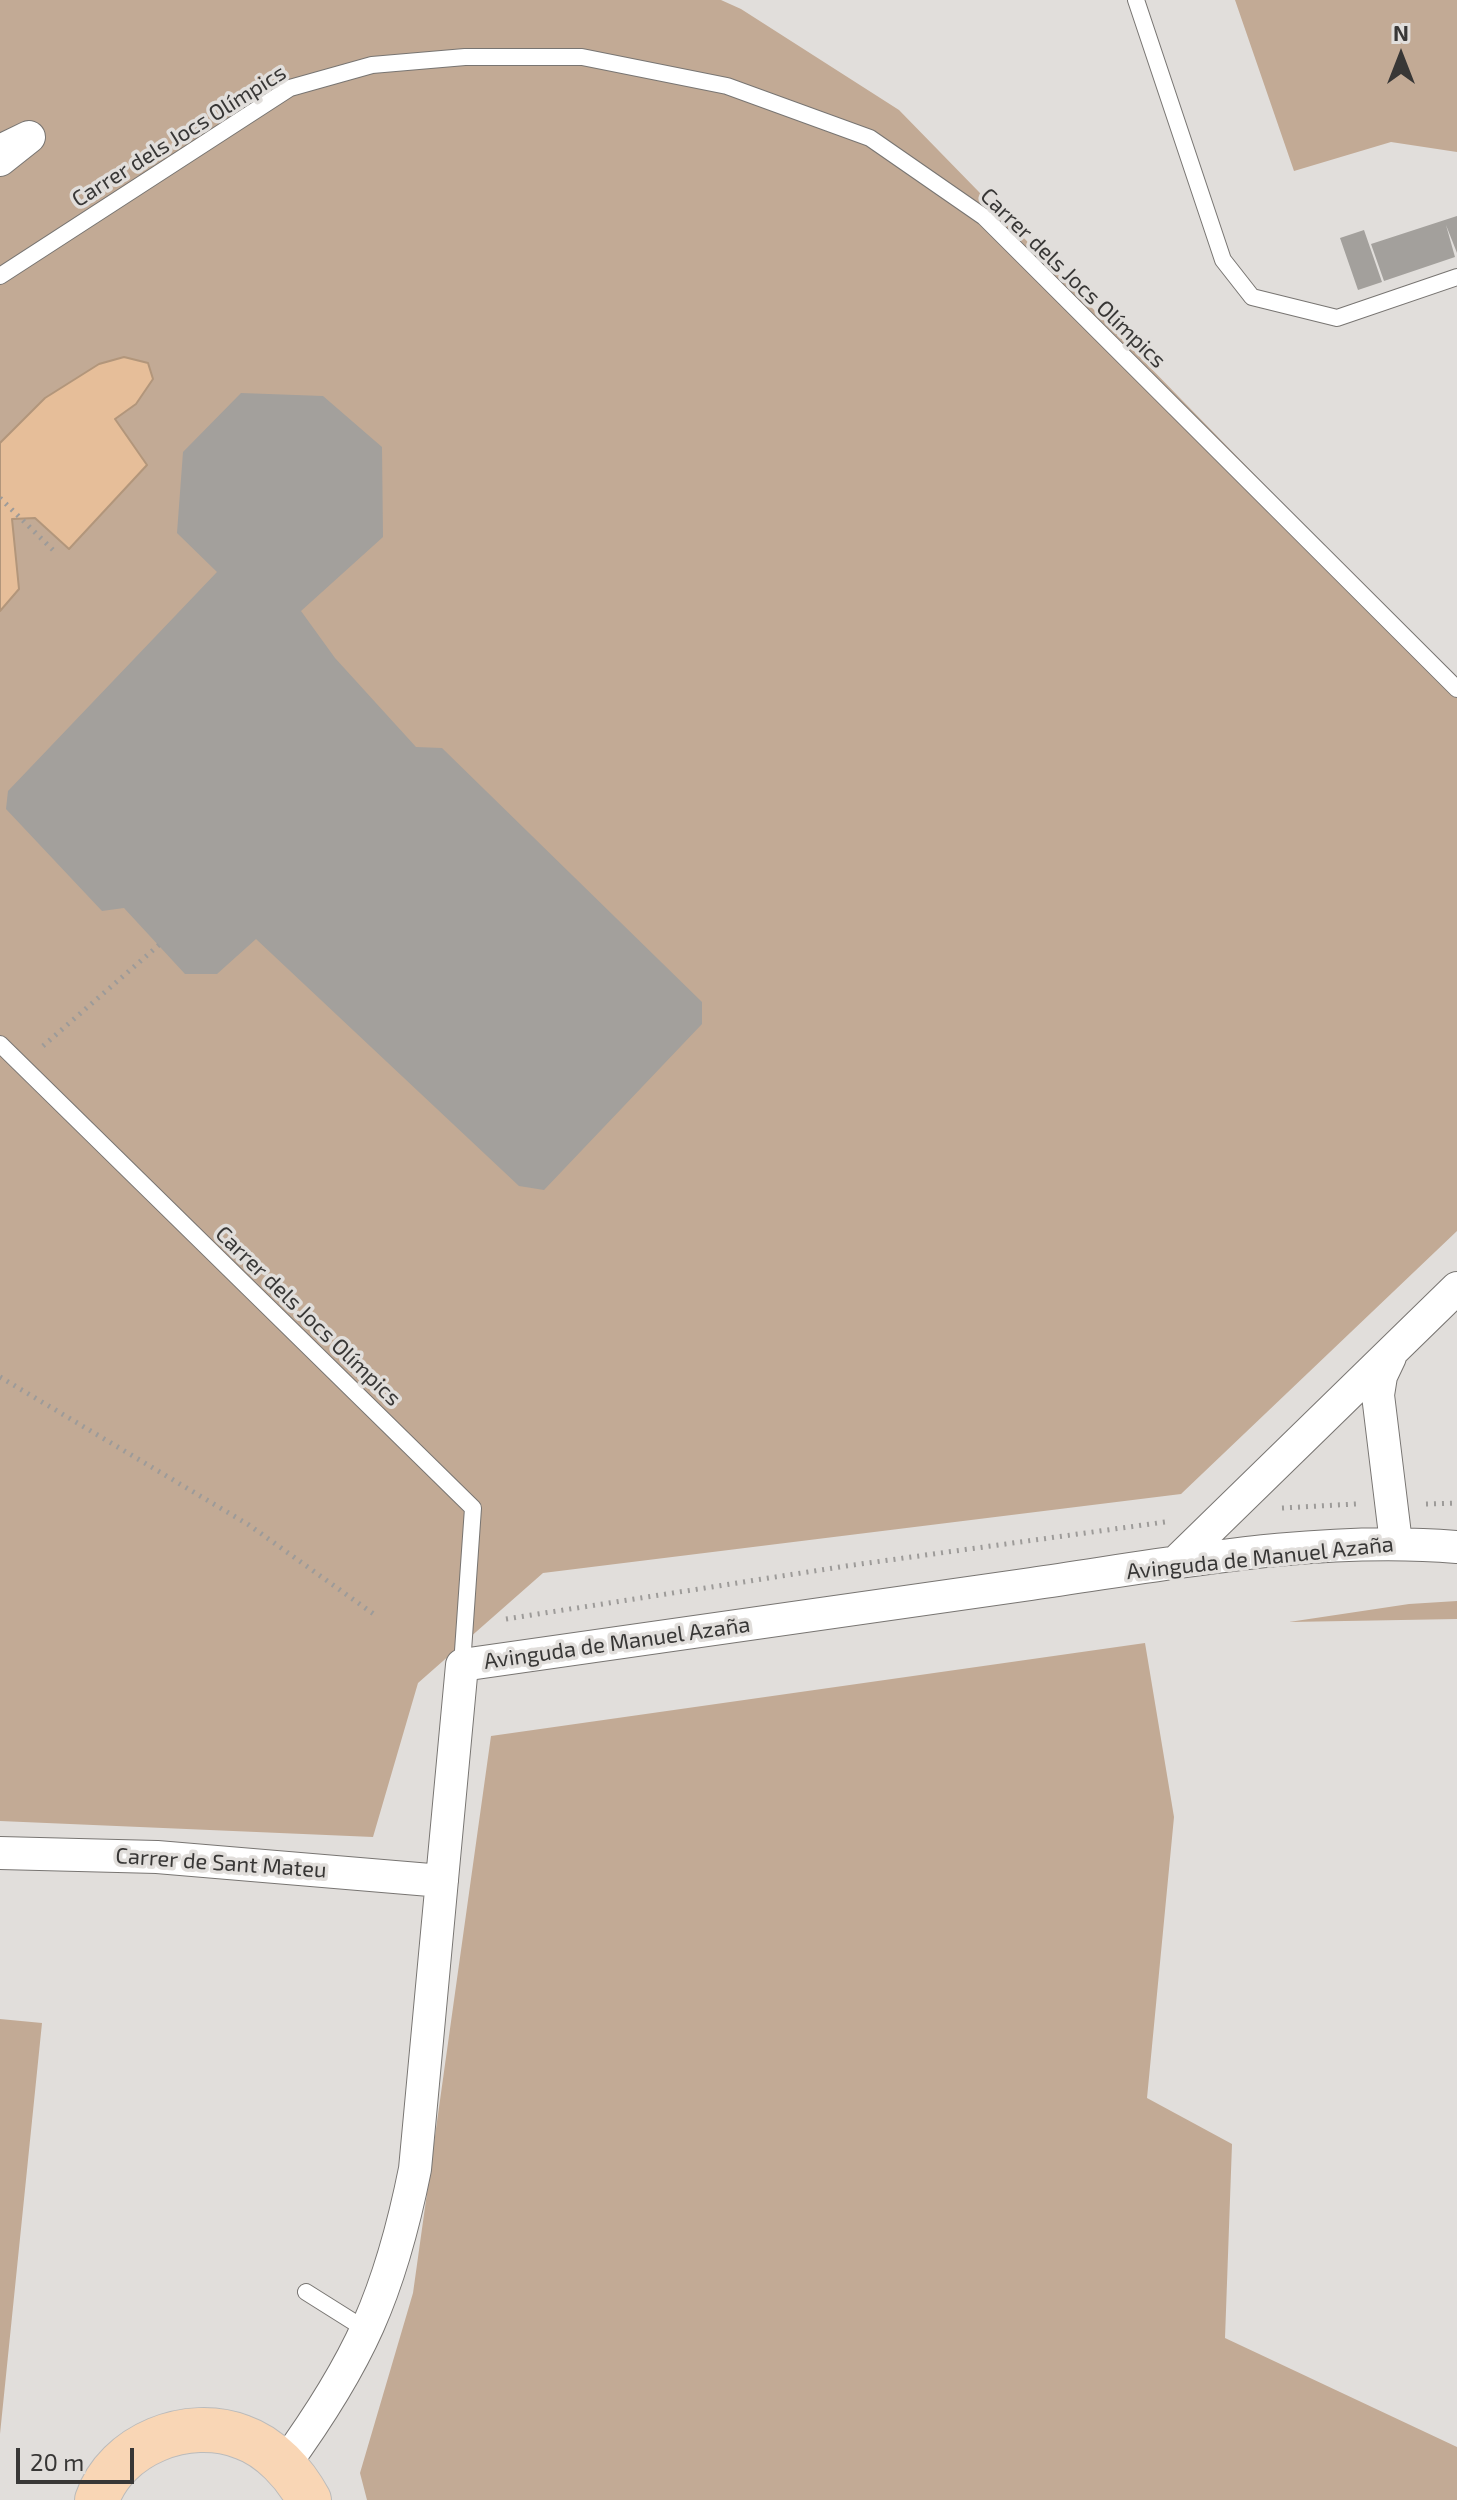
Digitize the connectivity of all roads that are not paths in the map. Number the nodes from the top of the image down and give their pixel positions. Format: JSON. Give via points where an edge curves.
{"nodes":[{"id":1,"x":1136,"y":0,"type":"edge"},
{"id":2,"x":0,"y":151,"type":"edge"},
{"id":3,"x":0,"y":160,"type":"edge"},
{"id":4,"x":0,"y":276,"type":"edge"},
{"id":5,"x":1457,"y":277,"type":"edge"},
{"id":6,"x":1457,"y":689,"type":"edge"},
{"id":7,"x":0,"y":1044,"type":"edge"},
{"id":8,"x":1457,"y":1288,"type":"edge"},
{"id":9,"x":1399,"y":1345,"type":"junction"},
{"id":10,"x":1396,"y":1543,"type":"junction"},
{"id":11,"x":1457,"y":1547,"type":"edge"},
{"id":12,"x":1174,"y":1564,"type":"junction"},
{"id":13,"x":463,"y":1652,"type":"junction"},
{"id":14,"x":0,"y":1853,"type":"edge"},
{"id":15,"x":442,"y":1881,"type":"junction"},
{"id":16,"x":306,"y":2292,"type":"dead end"},
{"id":17,"x":368,"y":2331,"type":"junction"},
{"id":18,"x":284,"y":2465,"type":"junction"},
{"id":19,"x":97,"y":2500,"type":"edge"},
{"id":20,"x":309,"y":2500,"type":"edge"}],
"edges":[{"from":1,"to":5,"type":"lane","via":[[1223,260],[1252,297],[1337,318]]},
{"from":2,"to":3,"type":"street","via":[[29,137]]},
{"from":4,"to":6,"type":"lane","name":"Carrer dels Jocs Olímpics","via":[[290,88],[372,65],[465,57],[582,57],[727,86],[870,138],[984,217]]},
{"from":7,"to":13,"type":"lane","name":"Carrer dels Jocs Olímpics","via":[[473,1508]]},
{"from":8,"to":9,"type":"street"},
{"from":9,"to":10,"type":"street","via":[[1385,1363],[1378,1395]]},
{"from":9,"to":12,"type":"street"},
{"from":10,"to":11,"type":"street","name":"Avinguda de Manuel Azaña"},
{"from":10,"to":12,"type":"street","name":"Avinguda de Manuel Azaña"},
{"from":12,"to":13,"type":"street","name":"Avinguda de Manuel Azaña"},
{"from":13,"to":15,"type":"street","name":"Avinguda de Manuel Azaña"},
{"from":14,"to":15,"type":"street","name":"Carrer de Sant Mateu","via":[[157,1857]]},
{"from":15,"to":17,"type":"street","name":"Avinguda de Manuel Azaña","via":[[415,2169],[400,2243]]},
{"from":16,"to":17,"type":"lane"},
{"from":17,"to":18,"type":"street","name":"Avinguda de Manuel Azaña","via":[[330,2401]]},
{"from":18,"to":19,"type":"main road","via":[[241,2436],[184,2431],[148,2443],[120,2463]]},
{"from":18,"to":20,"type":"main road"}]}
